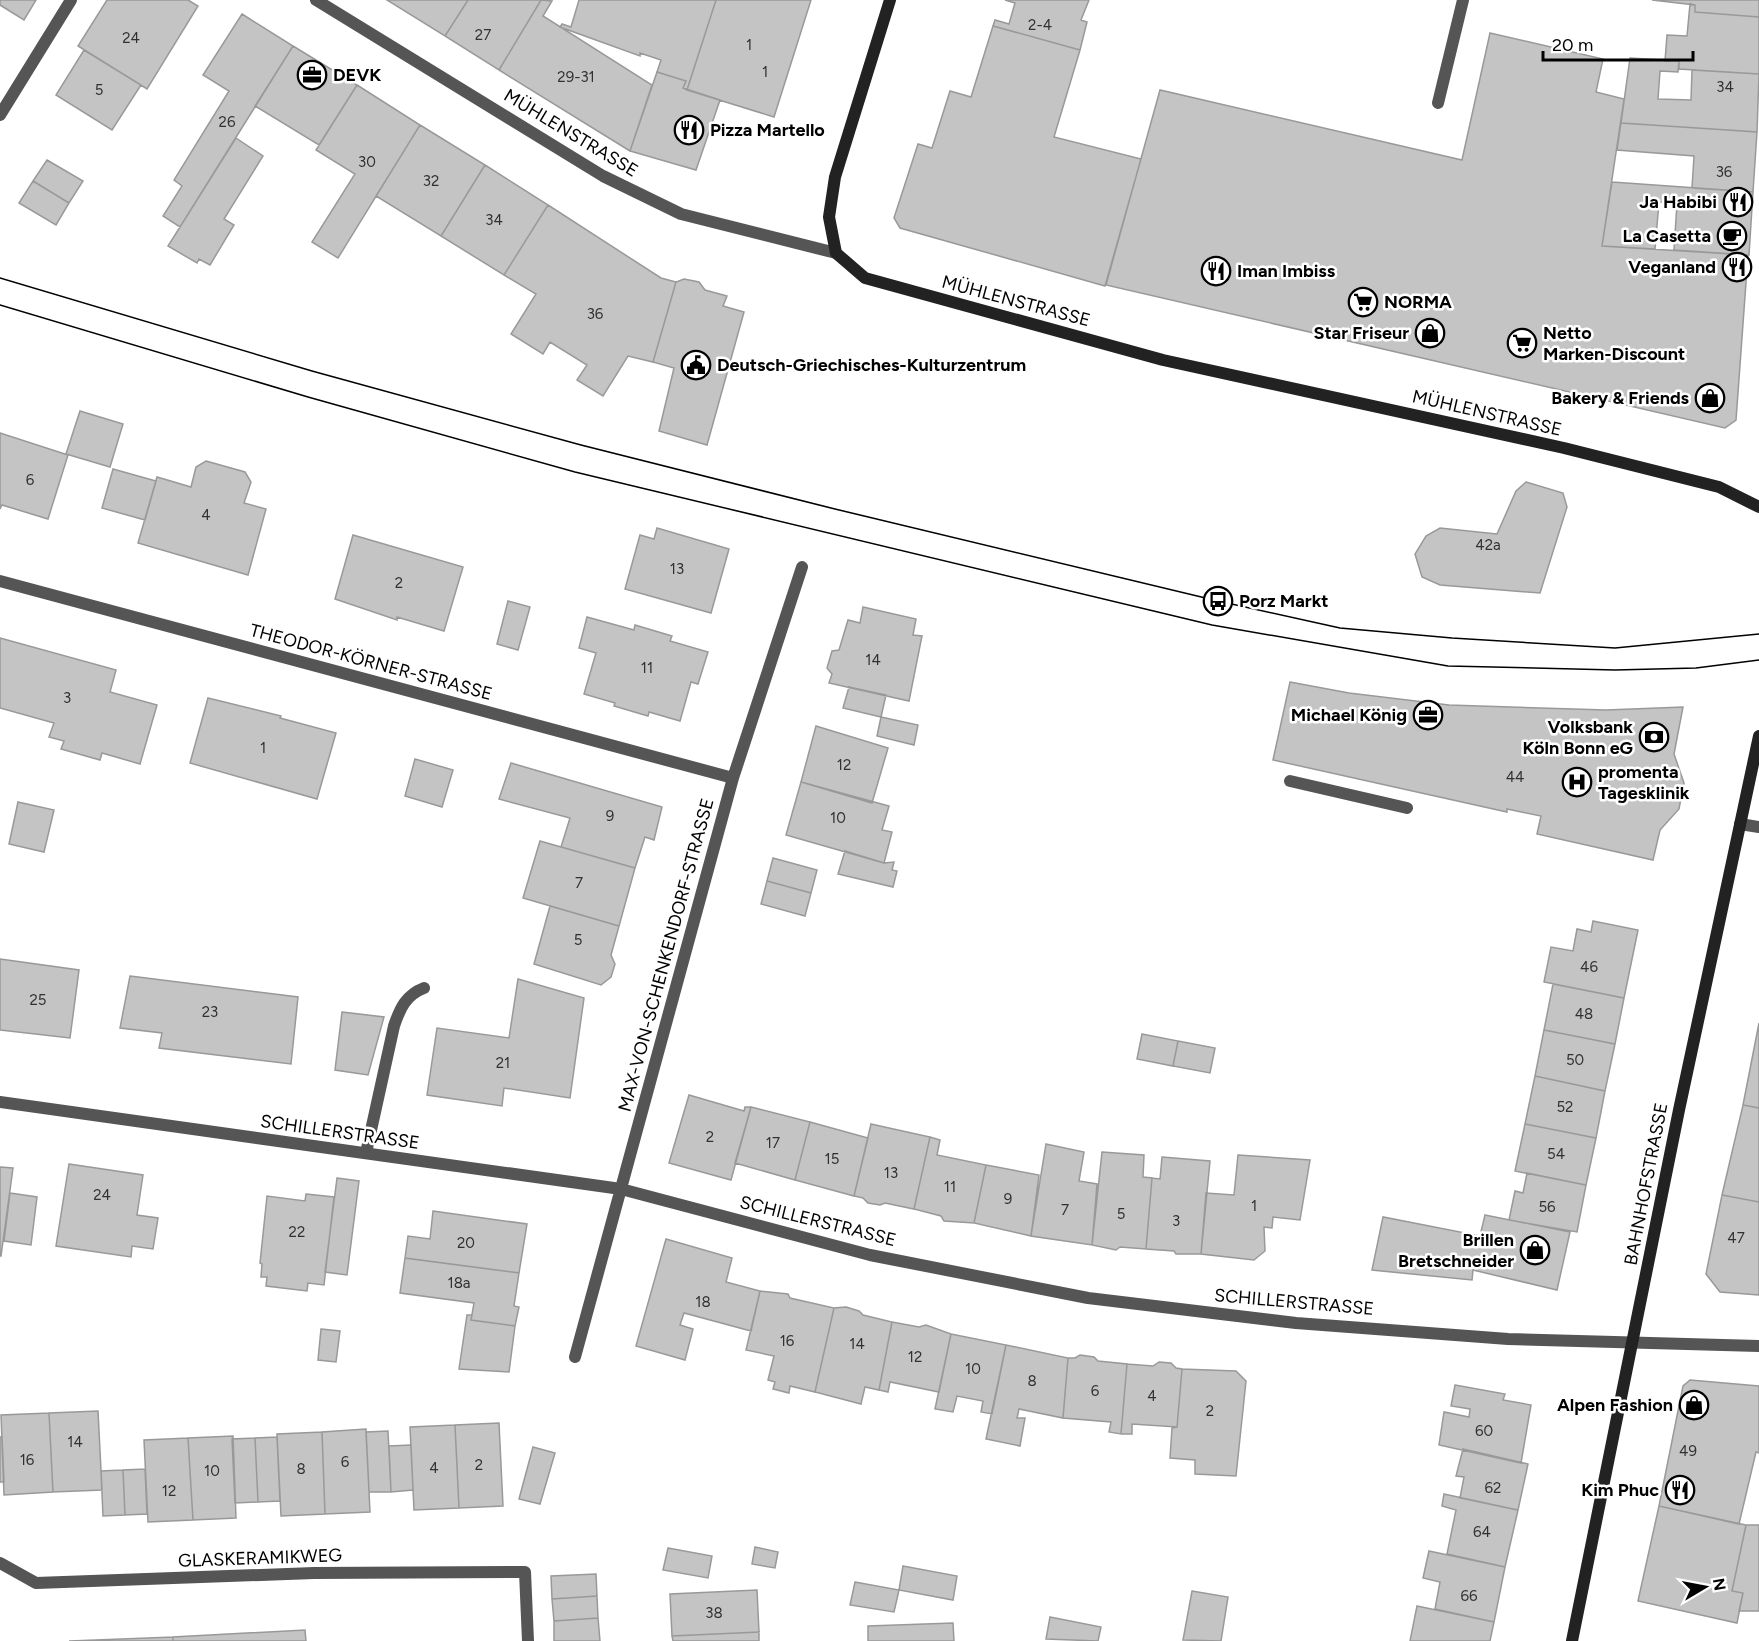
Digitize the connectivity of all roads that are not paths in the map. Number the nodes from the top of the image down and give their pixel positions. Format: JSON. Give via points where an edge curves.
{"nodes":[{"id":1,"x":71,"y":0,"type":"edge"},
{"id":2,"x":316,"y":0,"type":"edge"},
{"id":3,"x":890,"y":0,"type":"edge"},
{"id":4,"x":1463,"y":0,"type":"edge"},
{"id":5,"x":1438,"y":103,"type":"dead end"},
{"id":6,"x":0,"y":115,"type":"edge"},
{"id":7,"x":836,"y":254,"type":"junction"},
{"id":8,"x":1759,"y":507,"type":"edge"},
{"id":9,"x":802,"y":567,"type":"dead end"},
{"id":10,"x":0,"y":581,"type":"edge"},
{"id":11,"x":1759,"y":736,"type":"edge"},
{"id":12,"x":733,"y":778,"type":"junction"},
{"id":13,"x":1290,"y":781,"type":"dead end"},
{"id":14,"x":1407,"y":808,"type":"dead end"},
{"id":15,"x":1740,"y":824,"type":"junction"},
{"id":16,"x":1759,"y":827,"type":"edge"},
{"id":17,"x":424,"y":988,"type":"dead end"},
{"id":18,"x":0,"y":1102,"type":"edge"},
{"id":19,"x":366,"y":1154,"type":"junction"},
{"id":20,"x":621,"y":1189,"type":"junction"},
{"id":21,"x":1632,"y":1342,"type":"junction"},
{"id":22,"x":1759,"y":1346,"type":"edge"},
{"id":23,"x":575,"y":1357,"type":"dead end"},
{"id":24,"x":0,"y":1563,"type":"edge"},
{"id":25,"x":528,"y":1641,"type":"edge"},
{"id":26,"x":1572,"y":1641,"type":"edge"}],
"edges":[{"from":1,"to":6,"type":"street"},
{"from":2,"to":7,"type":"street","name":"MÜHLENSTRASSE","via":[[603,176],[681,214]]},
{"from":3,"to":7,"type":"main road","via":[[835,177],[829,217]]},
{"from":4,"to":5,"type":"street"},
{"from":7,"to":8,"type":"main road","name":"MÜHLENSTRASSE","via":[[865,278],[1163,360],[1575,451],[1719,487]]},
{"from":9,"to":12,"type":"street","name":"MAX-VON-SCHENKENDORF-STRASSE"},
{"from":10,"to":12,"type":"street","name":"THEODOR-KÖRNER-STRASSE"},
{"from":11,"to":15,"type":"main road","name":"BAHNHOFSTRASSE"},
{"from":12,"to":20,"type":"street","name":"MAX-VON-SCHENKENDORF-STRASSE"},
{"from":13,"to":14,"type":"street"},
{"from":15,"to":16,"type":"street"},
{"from":15,"to":21,"type":"main road","name":"BAHNHOFSTRASSE"},
{"from":17,"to":19,"type":"street","via":[[414,992],[397,1016]]},
{"from":18,"to":19,"type":"street","name":"SCHILLERSTRASSE"},
{"from":19,"to":20,"type":"street","name":"SCHILLERSTRASSE"},
{"from":20,"to":21,"type":"street","name":"SCHILLERSTRASSE","via":[[870,1255],[1088,1298],[1296,1323],[1508,1339]]},
{"from":20,"to":23,"type":"street","name":"MAX-VON-SCHENKENDORF-STRASSE"},
{"from":21,"to":22,"type":"street","name":"SCHILLERSTRASSE"},
{"from":21,"to":26,"type":"main road","name":"BAHNHOFSTRASSE"},
{"from":24,"to":25,"type":"street","name":"GLASKERAMIKWEG","via":[[36,1583],[314,1573],[525,1572]]}]}
